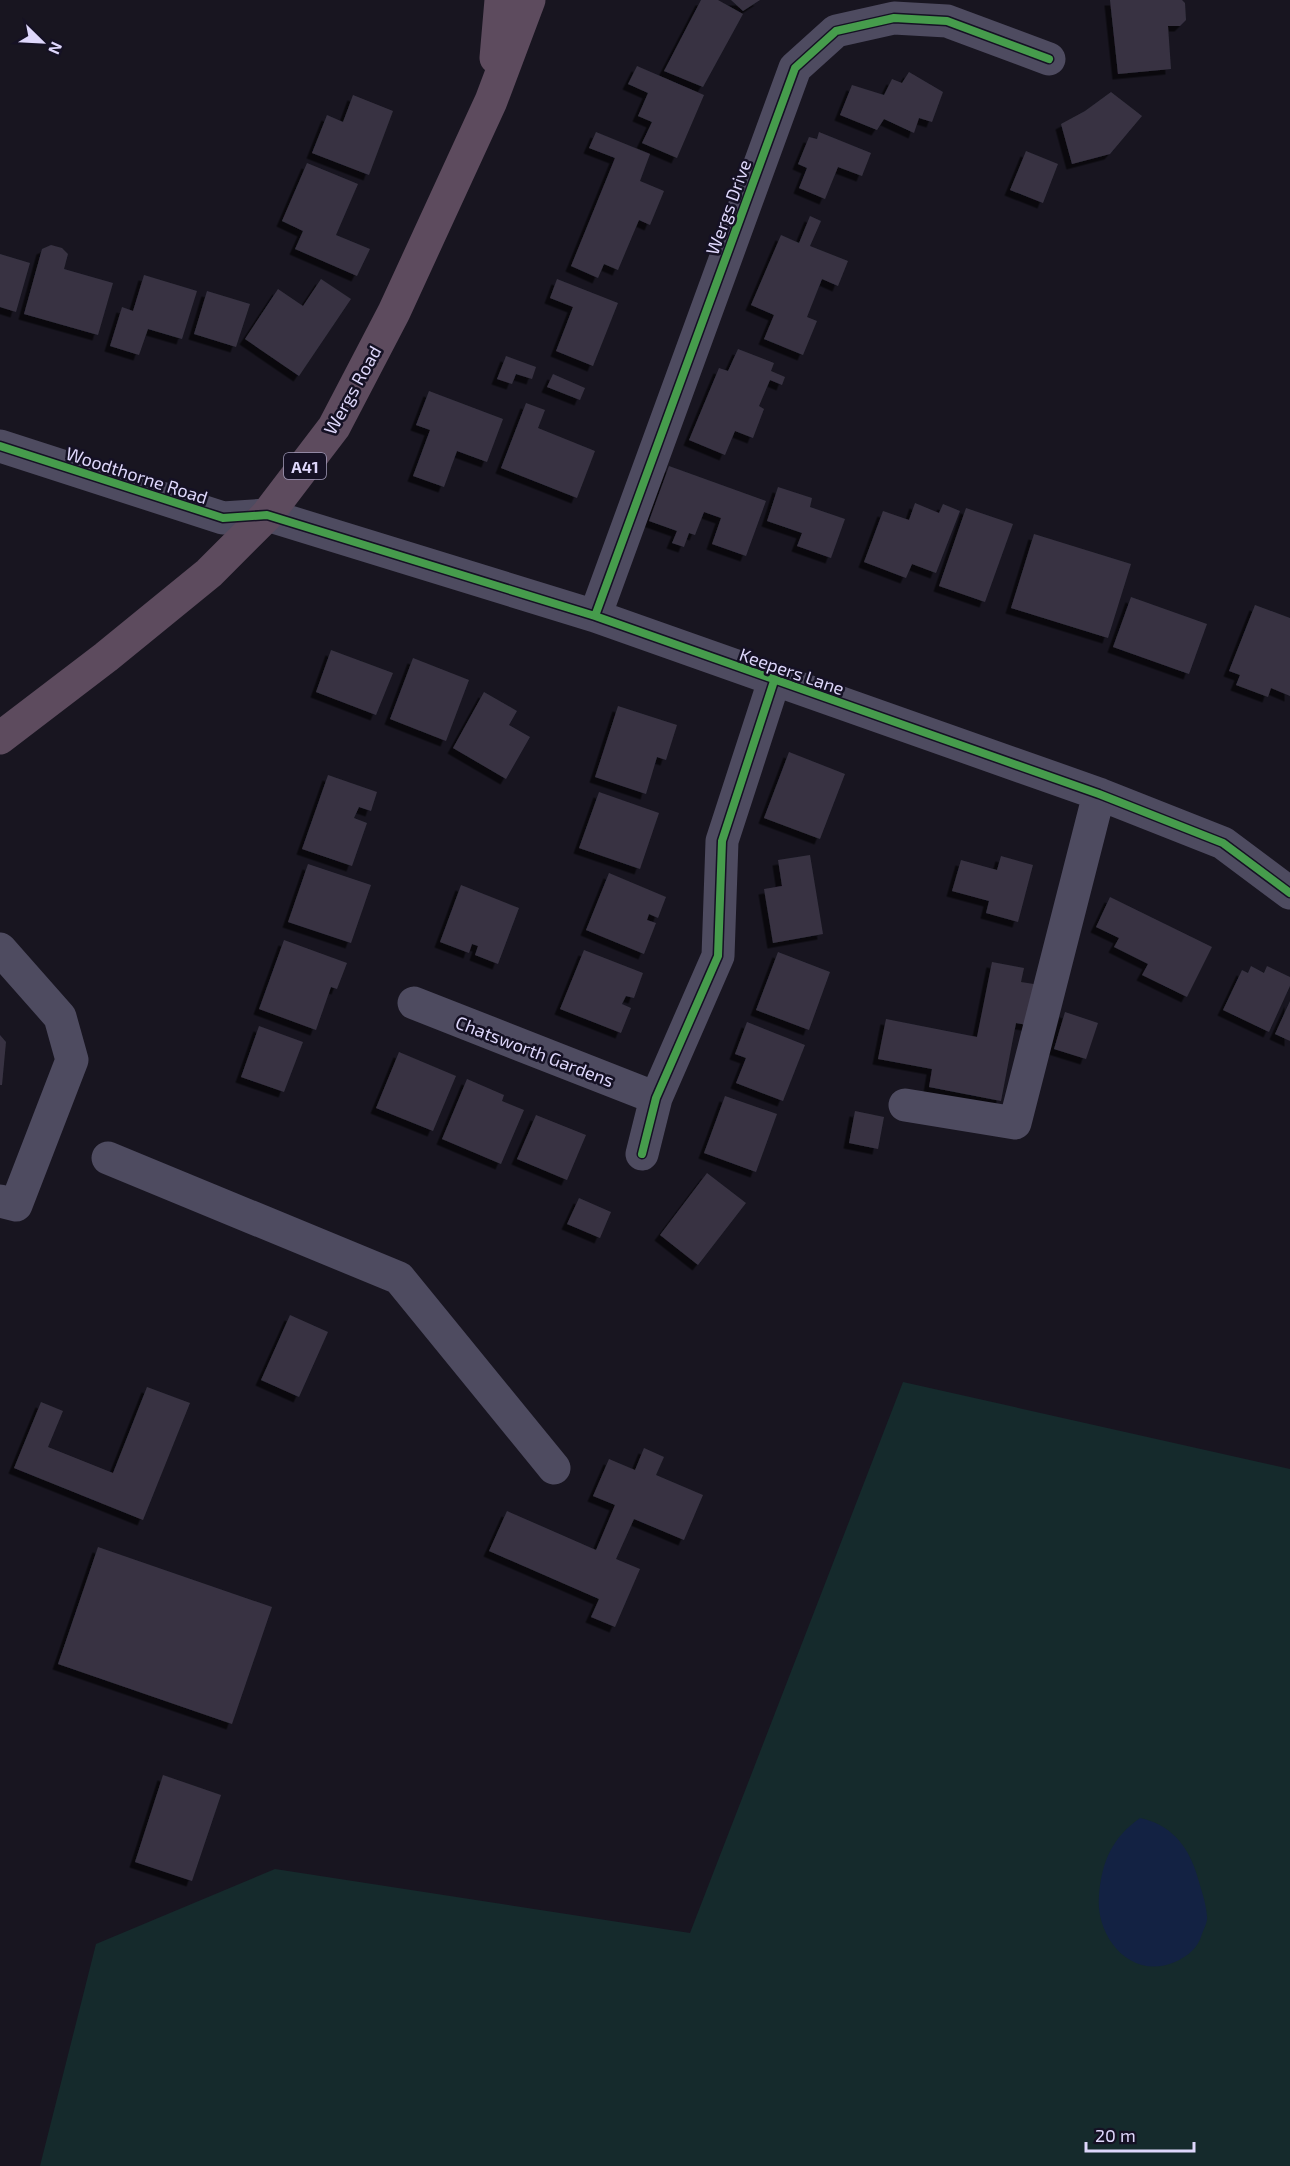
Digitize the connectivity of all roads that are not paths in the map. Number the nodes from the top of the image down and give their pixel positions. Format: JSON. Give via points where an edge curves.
{"nodes":[{"id":1,"x":501,"y":0,"type":"edge"},
{"id":2,"x":529,"y":0,"type":"edge"},
{"id":3,"x":1049,"y":59,"type":"dead end"},
{"id":4,"x":491,"y":101,"type":"junction"},
{"id":5,"x":0,"y":446,"type":"edge"},
{"id":6,"x":267,"y":515,"type":"junction"},
{"id":7,"x":595,"y":616,"type":"junction"},
{"id":8,"x":774,"y":681,"type":"junction"},
{"id":9,"x":0,"y":738,"type":"edge"},
{"id":10,"x":1099,"y":794,"type":"junction"},
{"id":11,"x":1290,"y":893,"type":"edge"},
{"id":12,"x":0,"y":949,"type":"edge"},
{"id":13,"x":414,"y":1004,"type":"dead end"},
{"id":14,"x":656,"y":1098,"type":"junction"},
{"id":15,"x":905,"y":1105,"type":"dead end"},
{"id":16,"x":642,"y":1154,"type":"dead end"},
{"id":17,"x":108,"y":1158,"type":"dead end"},
{"id":18,"x":0,"y":1201,"type":"edge"},
{"id":19,"x":554,"y":1468,"type":"dead end"}],
"edges":[{"from":1,"to":4,"type":"highway","name":"Wergs Road","number":"A41"},
{"from":2,"to":4,"type":"highway","name":"Wergs Road","number":"A41"},
{"from":3,"to":7,"type":"street","name":"Wergs Drive","via":[[947,21],[894,18],[837,31],[795,68]]},
{"from":4,"to":6,"type":"highway","name":"Wergs Road","number":"A41","via":[[394,312],[334,427]]},
{"from":5,"to":6,"type":"street","name":"Woodthorne Road","via":[[223,519]]},
{"from":6,"to":7,"type":"street","name":"Keepers Lane"},
{"from":6,"to":9,"type":"highway","name":"Wergs Road","number":"A41","via":[[209,573]]},
{"from":7,"to":8,"type":"street","name":"Keepers Lane"},
{"from":8,"to":10,"type":"street","name":"Keepers Lane"},
{"from":8,"to":14,"type":"street","via":[[722,841],[718,957]]},
{"from":10,"to":11,"type":"street","name":"Keepers Lane","via":[[1223,843]]},
{"from":10,"to":15,"type":"street","via":[[1015,1123]]},
{"from":12,"to":18,"type":"street","via":[[60,1017],[72,1060],[16,1205]]},
{"from":13,"to":14,"type":"street","name":"Chatsworth Gardens"},
{"from":14,"to":16,"type":"street"},
{"from":17,"to":19,"type":"street","via":[[399,1278]]}]}
